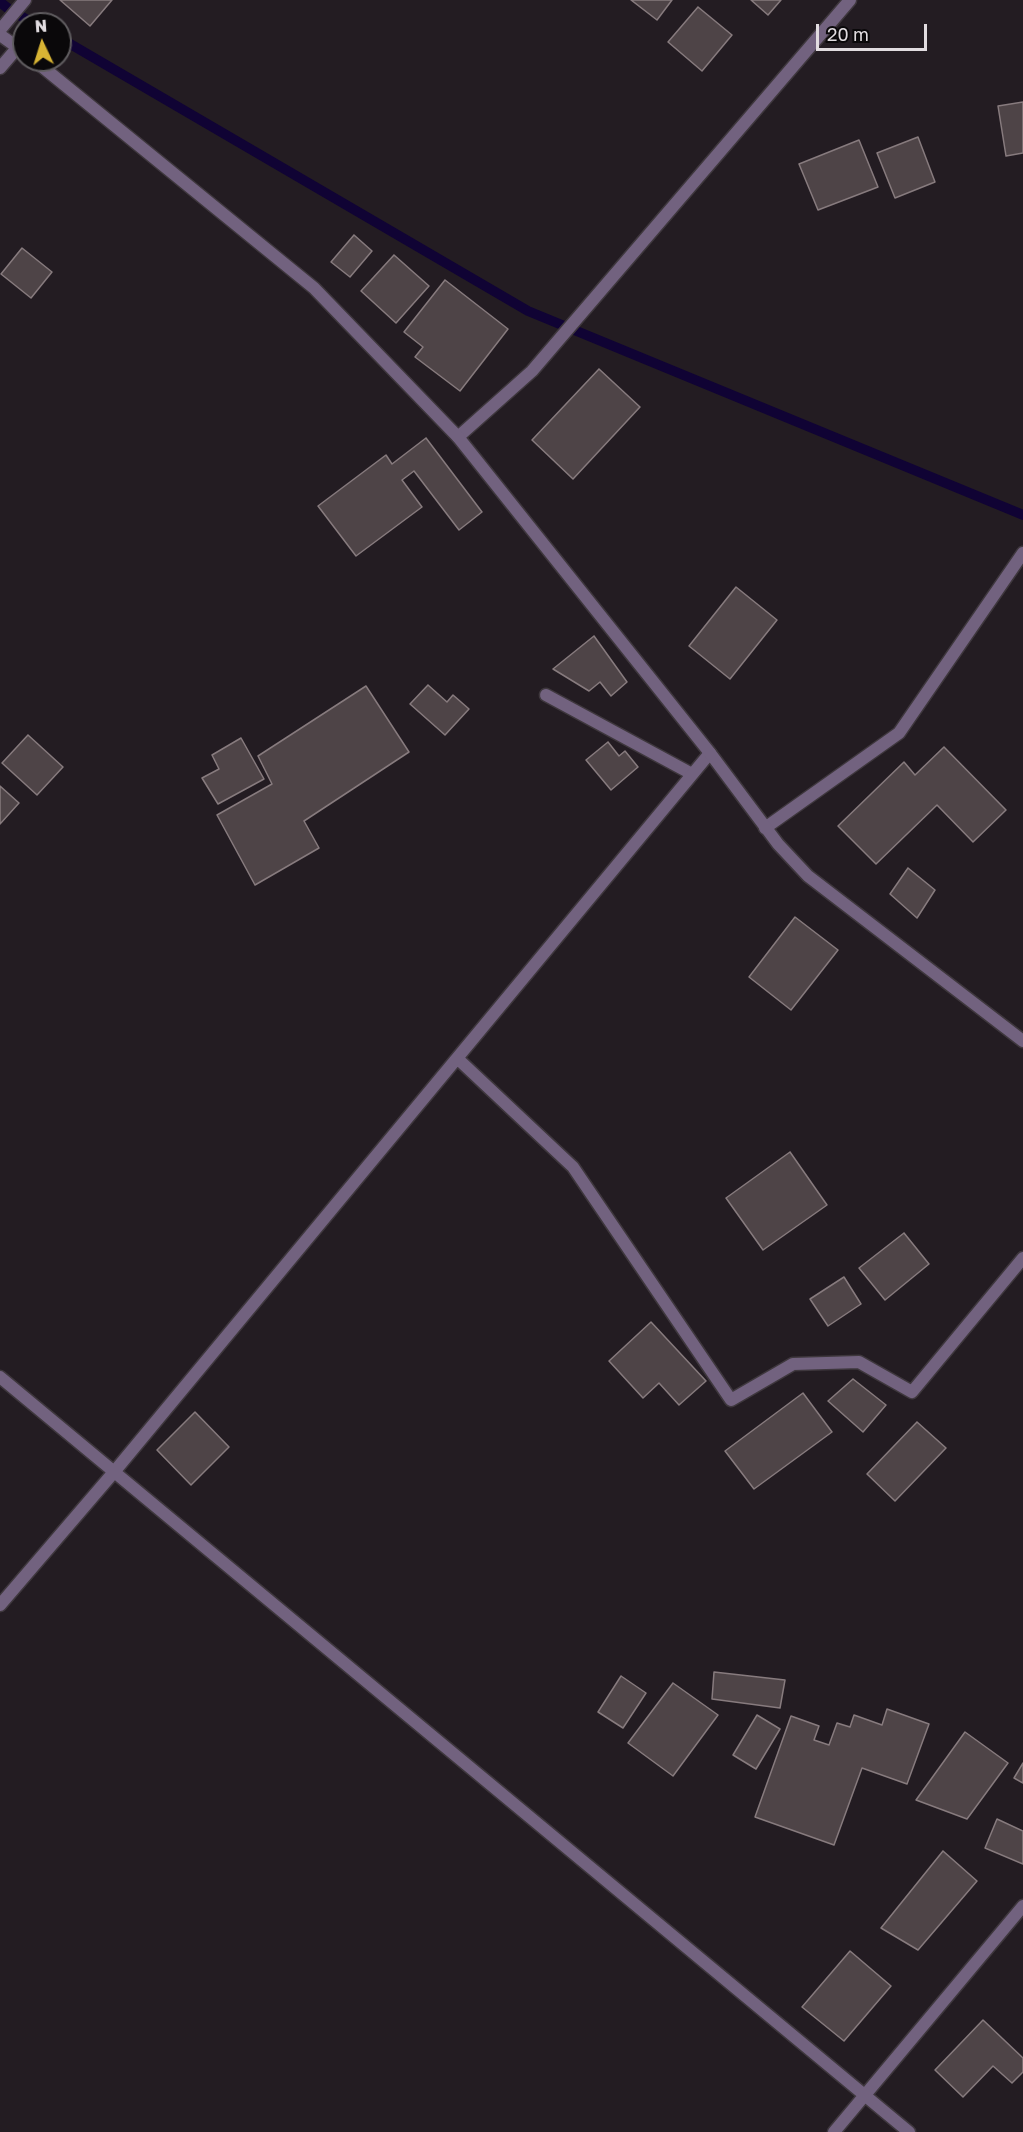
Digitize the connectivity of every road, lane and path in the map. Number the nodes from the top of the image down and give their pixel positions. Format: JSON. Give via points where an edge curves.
{"nodes":[{"id":1,"x":25,"y":0,"type":"edge"},
{"id":2,"x":850,"y":0,"type":"edge"},
{"id":3,"x":0,"y":30,"type":"edge"},
{"id":4,"x":12,"y":57,"type":"edge"},
{"id":5,"x":0,"y":68,"type":"edge"},
{"id":6,"x":49,"y":72,"type":"edge"},
{"id":7,"x":458,"y":437,"type":"junction"},
{"id":8,"x":1023,"y":553,"type":"edge"},
{"id":9,"x":546,"y":695,"type":"dead end"},
{"id":10,"x":710,"y":753,"type":"junction"},
{"id":11,"x":692,"y":774,"type":"junction"},
{"id":12,"x":765,"y":828,"type":"junction"},
{"id":13,"x":1023,"y":1041,"type":"edge"},
{"id":14,"x":458,"y":1059,"type":"junction"},
{"id":15,"x":1023,"y":1258,"type":"edge"},
{"id":16,"x":0,"y":1377,"type":"edge"},
{"id":17,"x":114,"y":1472,"type":"junction"},
{"id":18,"x":0,"y":1605,"type":"edge"},
{"id":19,"x":1023,"y":1906,"type":"edge"},
{"id":20,"x":865,"y":2096,"type":"junction"},
{"id":21,"x":834,"y":2132,"type":"edge"},
{"id":22,"x":909,"y":2132,"type":"edge"}],
"edges":[{"from":1,"to":3,"type":"street"},
{"from":2,"to":7,"type":"street","via":[[532,371]]},
{"from":4,"to":5,"type":"street"},
{"from":6,"to":7,"type":"street","via":[[314,288]]},
{"from":7,"to":10,"type":"street"},
{"from":8,"to":12,"type":"street","via":[[899,733]]},
{"from":9,"to":11,"type":"street"},
{"from":10,"to":11,"type":"street"},
{"from":10,"to":12,"type":"street"},
{"from":11,"to":14,"type":"street"},
{"from":12,"to":13,"type":"street","via":[[808,876]]},
{"from":14,"to":15,"type":"street","via":[[573,1167],[731,1400],[793,1364],[859,1362],[912,1392]]},
{"from":14,"to":17,"type":"street"},
{"from":16,"to":17,"type":"street"},
{"from":17,"to":18,"type":"street"},
{"from":17,"to":20,"type":"street"},
{"from":19,"to":20,"type":"street"},
{"from":20,"to":21,"type":"street"},
{"from":20,"to":22,"type":"street"}]}
